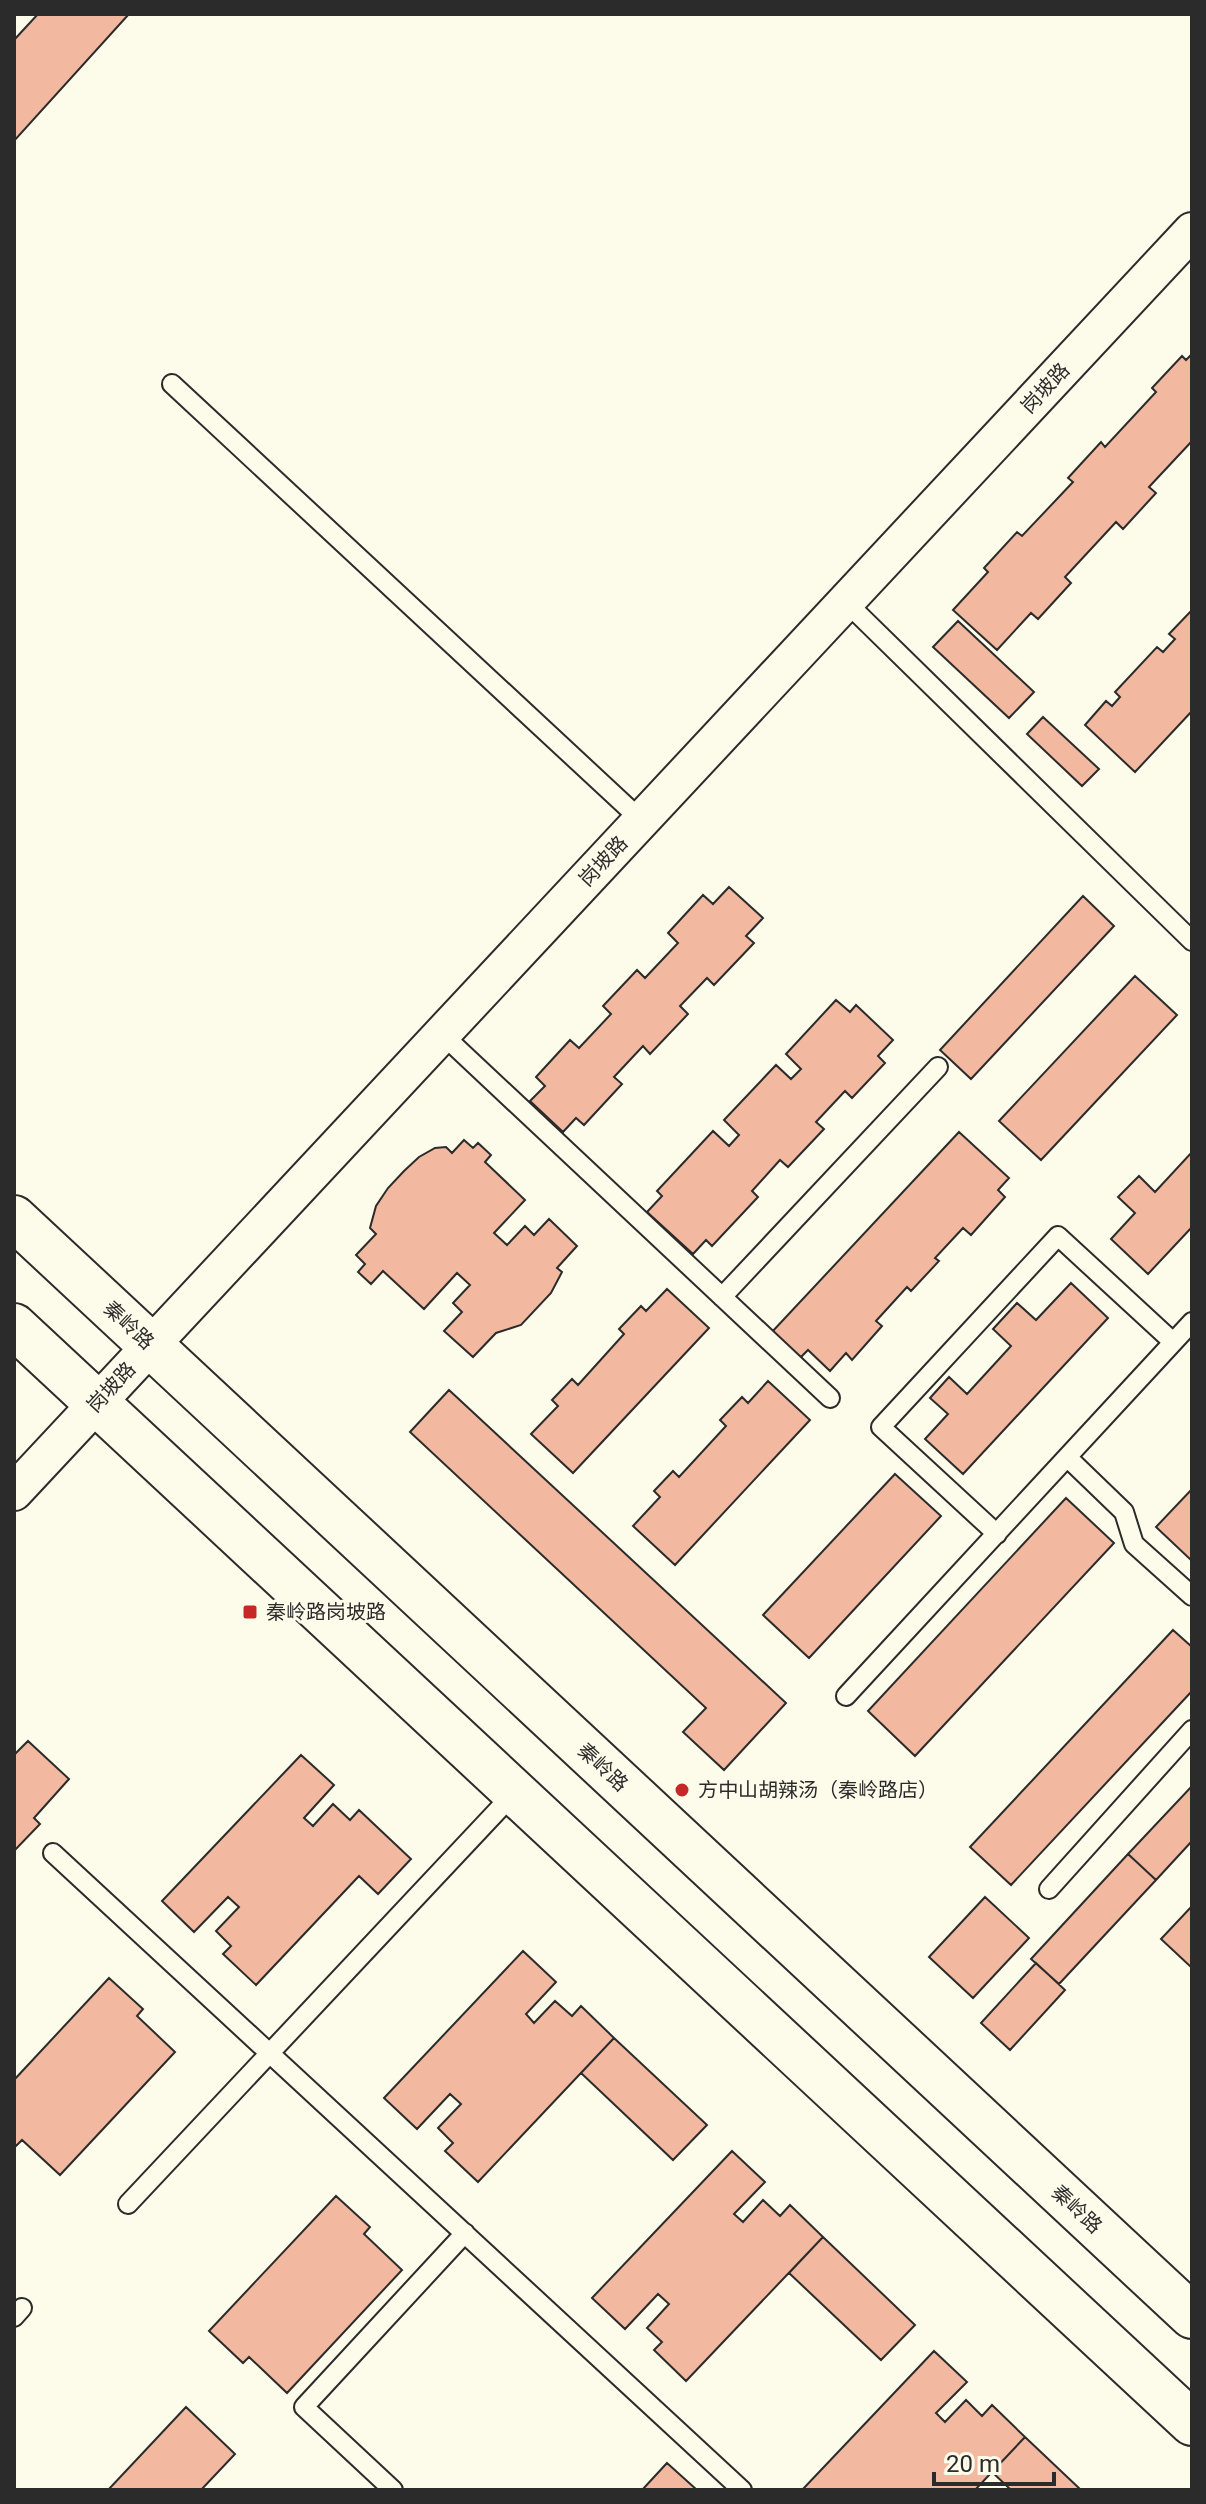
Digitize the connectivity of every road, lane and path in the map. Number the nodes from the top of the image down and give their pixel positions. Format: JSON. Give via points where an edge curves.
{"nodes":[{"id":1,"x":1192,"y":231,"type":"edge"},
{"id":2,"x":172,"y":384,"type":"dead end"},
{"id":3,"x":846,"y":602,"type":"junction"},
{"id":4,"x":641,"y":820,"type":"junction"},
{"id":5,"x":1192,"y":941,"type":"edge"},
{"id":6,"x":442,"y":1034,"type":"junction"},
{"id":7,"x":938,"y":1067,"type":"dead end"},
{"id":8,"x":14,"y":1218,"type":"edge"},
{"id":9,"x":722,"y":1297,"type":"junction"},
{"id":10,"x":1192,"y":1322,"type":"edge"},
{"id":11,"x":14,"y":1326,"type":"edge"},
{"id":12,"x":1173,"y":1342,"type":"junction"},
{"id":13,"x":150,"y":1345,"type":"junction"},
{"id":14,"x":830,"y":1398,"type":"dead end"},
{"id":15,"x":97,"y":1403,"type":"junction"},
{"id":16,"x":1067,"y":1457,"type":"junction"},
{"id":17,"x":14,"y":1492,"type":"edge"},
{"id":18,"x":997,"y":1534,"type":"junction"},
{"id":19,"x":1192,"y":1596,"type":"edge"},
{"id":20,"x":846,"y":1696,"type":"dead end"},
{"id":21,"x":1192,"y":1730,"type":"edge"},
{"id":22,"x":515,"y":1792,"type":"junction"},
{"id":23,"x":53,"y":1853,"type":"dead end"},
{"id":24,"x":1049,"y":1889,"type":"dead end"},
{"id":25,"x":270,"y":2053,"type":"junction"},
{"id":26,"x":128,"y":2204,"type":"dead end"},
{"id":27,"x":465,"y":2233,"type":"junction"},
{"id":28,"x":1192,"y":2316,"type":"edge"},
{"id":29,"x":1192,"y":2423,"type":"edge"},
{"id":30,"x":393,"y":2490,"type":"edge"},
{"id":31,"x":742,"y":2490,"type":"edge"}],
"edges":[{"from":1,"to":3,"type":"street","name":"岗坡路"},
{"from":2,"to":4,"type":"lane"},
{"from":3,"to":4,"type":"street","name":"岗坡路"},
{"from":3,"to":5,"type":"lane"},
{"from":4,"to":6,"type":"street","name":"岗坡路"},
{"from":6,"to":9,"type":"lane"},
{"from":6,"to":13,"type":"street","name":"岗坡路"},
{"from":7,"to":9,"type":"lane"},
{"from":8,"to":13,"type":"main road","name":"秦岭路"},
{"from":9,"to":14,"type":"lane"},
{"from":10,"to":12,"type":"lane"},
{"from":11,"to":15,"type":"main road"},
{"from":12,"to":16,"type":"lane"},
{"from":12,"to":18,"type":"lane","via":[[1058,1236],[881,1427]]},
{"from":13,"to":15,"type":"street","name":"岗坡路"},
{"from":13,"to":28,"type":"main road","name":"秦岭路"},
{"from":15,"to":17,"type":"street","name":"岗坡路"},
{"from":15,"to":22,"type":"main road"},
{"from":16,"to":18,"type":"lane"},
{"from":16,"to":19,"type":"lane","via":[[1124,1512],[1134,1544]]},
{"from":18,"to":20,"type":"lane"},
{"from":21,"to":24,"type":"lane"},
{"from":22,"to":25,"type":"lane"},
{"from":22,"to":29,"type":"main road"},
{"from":23,"to":25,"type":"lane"},
{"from":25,"to":26,"type":"lane"},
{"from":25,"to":27,"type":"lane"},
{"from":27,"to":30,"type":"lane","via":[[304,2407]]},
{"from":27,"to":31,"type":"lane"}]}
